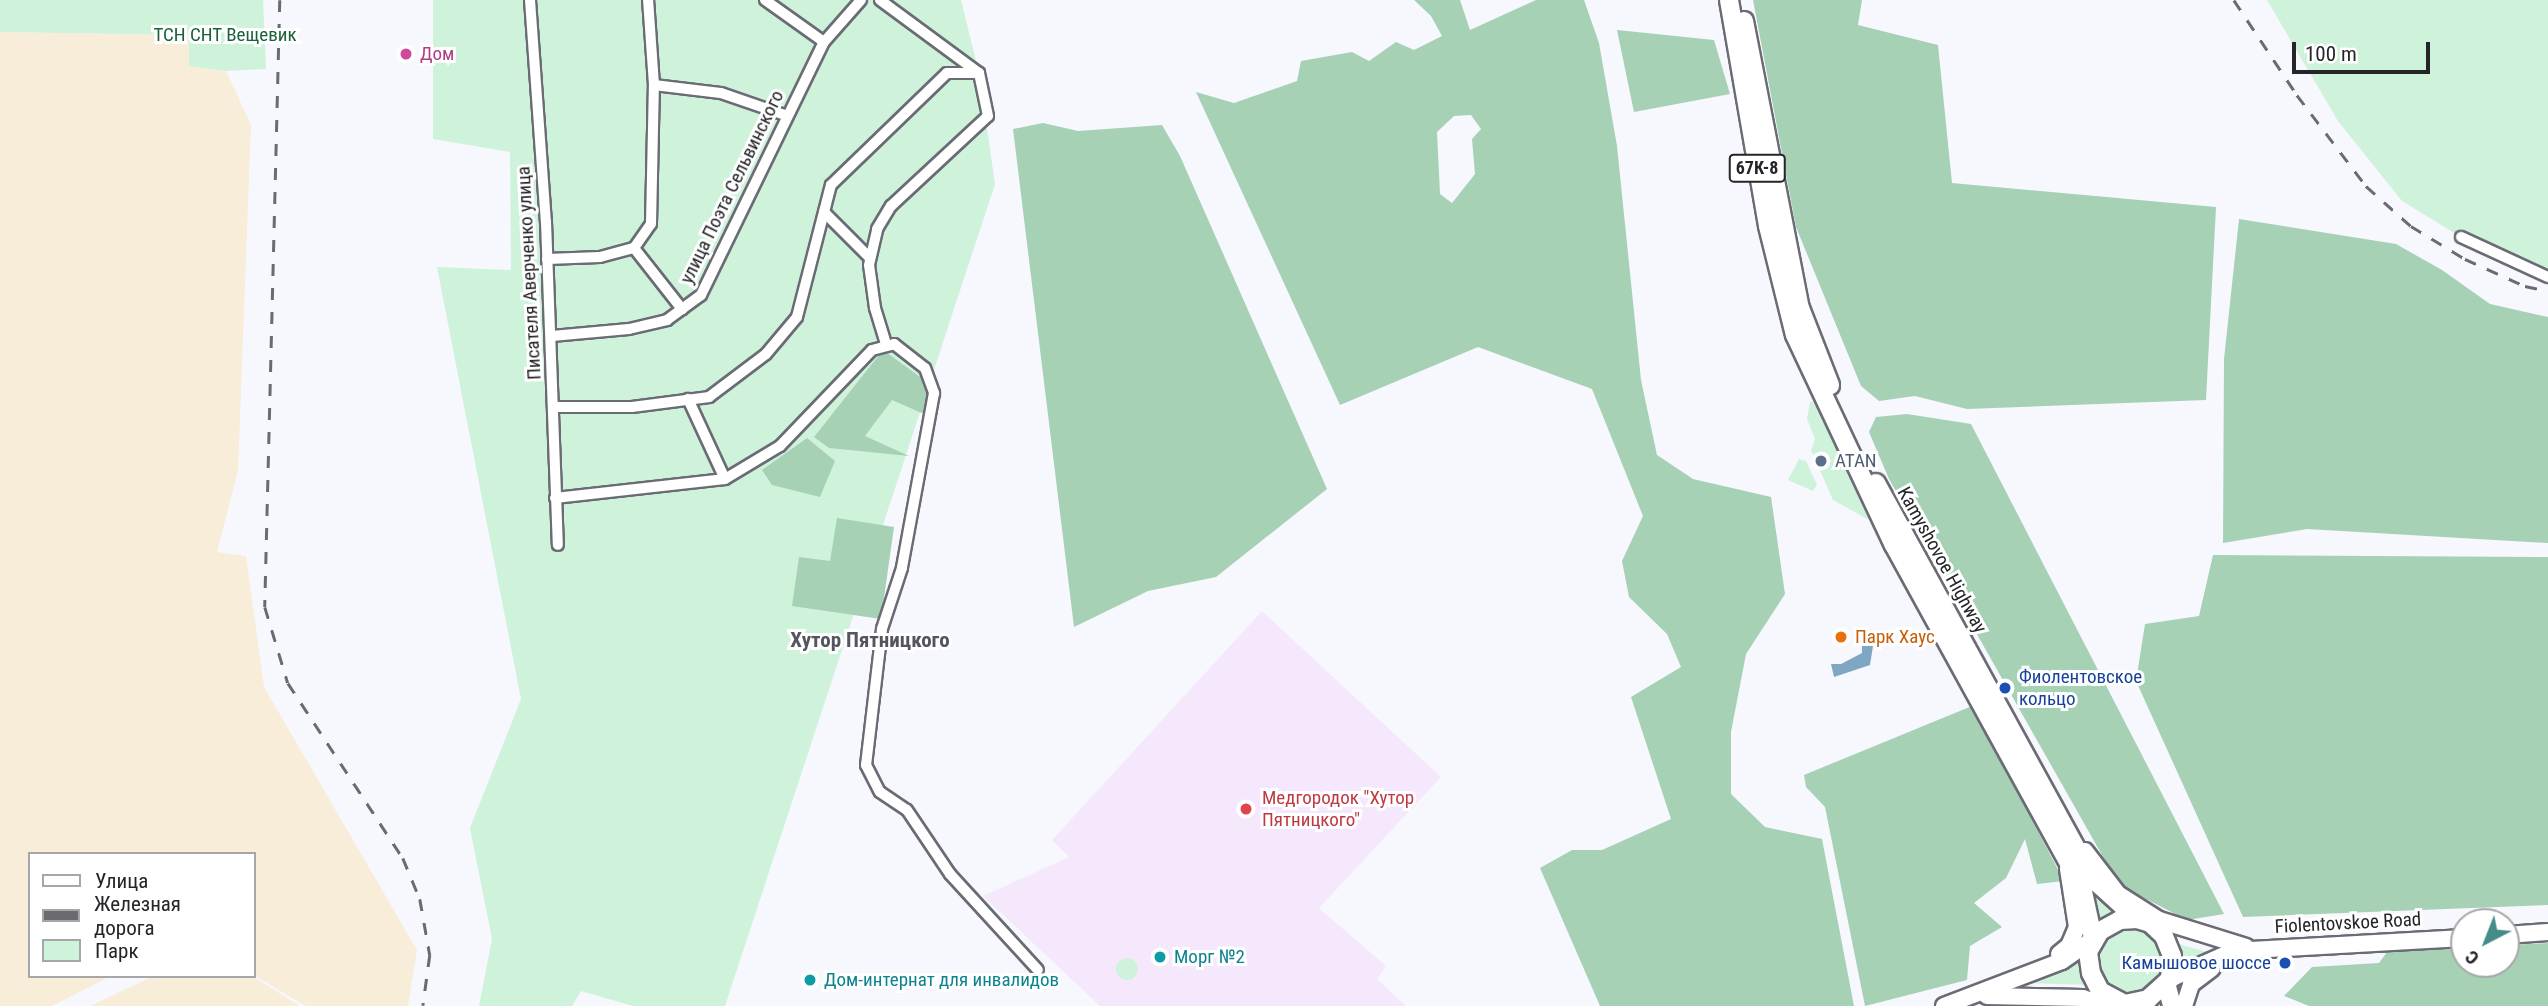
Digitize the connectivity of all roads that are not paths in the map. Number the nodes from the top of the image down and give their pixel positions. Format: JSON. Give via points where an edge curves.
{"nodes":[{"id":1,"x":530,"y":0,"type":"edge"},
{"id":2,"x":648,"y":0,"type":"edge"},
{"id":3,"x":765,"y":0,"type":"edge"},
{"id":4,"x":861,"y":0,"type":"edge"},
{"id":5,"x":880,"y":0,"type":"edge"},
{"id":6,"x":1728,"y":0,"type":"edge"},
{"id":7,"x":1740,"y":0,"type":"edge"},
{"id":8,"x":824,"y":42,"type":"junction"},
{"id":9,"x":979,"y":73,"type":"junction"},
{"id":10,"x":654,"y":85,"type":"junction"},
{"id":11,"x":785,"y":115,"type":"junction"},
{"id":12,"x":824,"y":212,"type":"junction"},
{"id":13,"x":2461,"y":237,"type":"dead end"},
{"id":14,"x":634,"y":248,"type":"junction"},
{"id":15,"x":547,"y":258,"type":"junction"},
{"id":16,"x":870,"y":258,"type":"junction"},
{"id":17,"x":2548,"y":277,"type":"edge"},
{"id":18,"x":682,"y":309,"type":"junction"},
{"id":19,"x":552,"y":336,"type":"junction"},
{"id":20,"x":890,"y":344,"type":"junction"},
{"id":21,"x":688,"y":399,"type":"junction"},
{"id":22,"x":553,"y":407,"type":"junction"},
{"id":23,"x":725,"y":479,"type":"junction"},
{"id":24,"x":555,"y":498,"type":"junction"},
{"id":25,"x":558,"y":545,"type":"dead end"},
{"id":26,"x":2060,"y":818,"type":"junction"},
{"id":27,"x":2065,"y":856,"type":"junction"},
{"id":28,"x":2137,"y":919,"type":"junction"},
{"id":29,"x":2158,"y":929,"type":"junction"},
{"id":30,"x":2548,"y":932,"type":"edge"},
{"id":31,"x":2520,"y":934,"type":"edge"},
{"id":32,"x":2450,"y":938,"type":"edge"},
{"id":33,"x":2092,"y":940,"type":"junction"},
{"id":34,"x":2289,"y":947,"type":"junction"},
{"id":35,"x":2252,"y":948,"type":"junction"},
{"id":36,"x":2233,"y":951,"type":"junction"},
{"id":37,"x":1038,"y":970,"type":"dead end"},
{"id":38,"x":2168,"y":981,"type":"junction"},
{"id":39,"x":2008,"y":983,"type":"junction"},
{"id":40,"x":1971,"y":997,"type":"junction"},
{"id":41,"x":2115,"y":1002,"type":"edge"},
{"id":42,"x":1944,"y":1006,"type":"edge"},
{"id":43,"x":2172,"y":1006,"type":"edge"},
{"id":44,"x":2184,"y":1006,"type":"edge"}],
"edges":[{"from":1,"to":15,"type":"street","name":"Писателя Аверченко улица"},
{"from":2,"to":10,"type":"street"},
{"from":3,"to":8,"type":"street"},
{"from":4,"to":8,"type":"street","name":"улица Поэта Сельвинского"},
{"from":5,"to":9,"type":"street"},
{"from":6,"to":27,"type":"main road","name":"Kamyshovoe Highway","number":"67К-8","via":[[1766,215],[1795,335],[1894,545]]},
{"from":7,"to":26,"type":"main road","name":"Kamyshovoe Highway","number":"67К-8","via":[[1784,236],[1800,308],[1818,358],[1881,495]]},
{"from":8,"to":11,"type":"street","name":"улица Поэта Сельвинского"},
{"from":9,"to":12,"type":"street","via":[[947,73],[891,122],[831,185]]},
{"from":9,"to":16,"type":"street","via":[[988,116],[891,206],[877,229]]},
{"from":10,"to":11,"type":"street","via":[[721,93]]},
{"from":10,"to":14,"type":"street","via":[[651,224]]},
{"from":11,"to":18,"type":"street","name":"улица Поэта Сельвинского","via":[[701,295]]},
{"from":12,"to":16,"type":"street"},
{"from":12,"to":21,"type":"street","via":[[797,317],[756,362],[709,397]]},
{"from":13,"to":17,"type":"street"},
{"from":14,"to":15,"type":"street","via":[[600,257]]},
{"from":14,"to":18,"type":"street"},
{"from":15,"to":19,"type":"street","name":"Писателя Аверченко улица"},
{"from":16,"to":20,"type":"street","via":[[874,308]]},
{"from":18,"to":19,"type":"street","name":"улица Поэта Сельвинского","via":[[667,320],[629,329]]},
{"from":19,"to":22,"type":"street","name":"Писателя Аверченко улица"},
{"from":20,"to":23,"type":"street","via":[[872,349],[780,446]]},
{"from":20,"to":37,"type":"street","via":[[925,368],[934,393],[902,568],[882,629],[866,765],[880,792],[907,810],[950,874]]},
{"from":21,"to":22,"type":"street","via":[[632,407]]},
{"from":21,"to":23,"type":"street"},
{"from":22,"to":24,"type":"street","name":"Писателя Аверченко улица"},
{"from":23,"to":24,"type":"street"},
{"from":24,"to":25,"type":"street","name":"Писателя Аверченко улица"},
{"from":26,"to":28,"type":"main road","name":"Kamyshovoe Highway","number":"67К-8","via":[[2093,879]]},
{"from":26,"to":35,"type":"main road","via":[[2118,894],[2159,920]]},
{"from":27,"to":33,"type":"main road","number":"67К-8","via":[[2082,887]]},
{"from":27,"to":39,"type":"main road","via":[[2075,896],[2075,937],[2056,957]]},
{"from":28,"to":29,"type":"main road","number":"67К-8"},
{"from":28,"to":33,"type":"main road","via":[[2109,925]]},
{"from":29,"to":36,"type":"main road","name":"Fiolentovskoe Road"},
{"from":29,"to":38,"type":"main road","via":[[2172,956]]},
{"from":30,"to":31,"type":"main road"},
{"from":32,"to":34,"type":"main road","name":"Fiolentovskoe Road"},
{"from":33,"to":39,"type":"main road","via":[[2062,961]]},
{"from":33,"to":41,"type":"main road","number":"67К-8","via":[[2089,964]]},
{"from":34,"to":35,"type":"main road","name":"Fiolentovskoe Road"},
{"from":34,"to":44,"type":"main road","via":[[2208,970],[2191,984]]},
{"from":35,"to":36,"type":"main road","name":"Fiolentovskoe Road"},
{"from":36,"to":38,"type":"main road","name":"Fiolentovskoe Road"},
{"from":38,"to":41,"type":"main road","via":[[2148,999]]},
{"from":38,"to":43,"type":"main road"},
{"from":39,"to":40,"type":"main road"},
{"from":39,"to":41,"type":"main road"},
{"from":40,"to":41,"type":"main road"},
{"from":40,"to":42,"type":"main road"}]}
